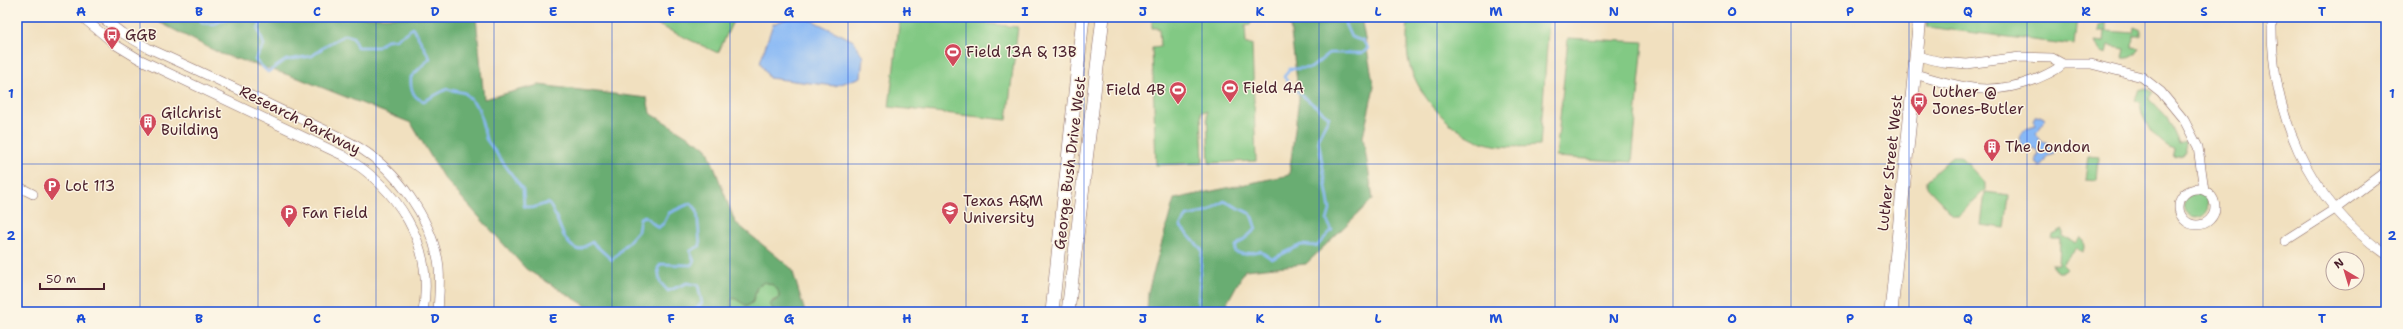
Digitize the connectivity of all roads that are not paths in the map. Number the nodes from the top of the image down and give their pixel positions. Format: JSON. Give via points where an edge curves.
{"nodes":[{"id":1,"x":82,"y":17,"type":"edge"},
{"id":2,"x":98,"y":17,"type":"edge"},
{"id":3,"x":101,"y":17,"type":"edge"},
{"id":4,"x":1083,"y":17,"type":"edge"},
{"id":5,"x":1103,"y":17,"type":"edge"},
{"id":6,"x":1920,"y":17,"type":"edge"},
{"id":7,"x":2272,"y":17,"type":"edge"},
{"id":8,"x":91,"y":25,"type":"junction"},
{"id":9,"x":1917,"y":56,"type":"junction"},
{"id":10,"x":2063,"y":64,"type":"junction"},
{"id":11,"x":1915,"y":74,"type":"junction"},
{"id":12,"x":222,"y":82,"type":"junction"},
{"id":13,"x":215,"y":94,"type":"junction"},
{"id":14,"x":2386,"y":171,"type":"edge"},
{"id":15,"x":17,"y":186,"type":"edge"},
{"id":16,"x":2204,"y":190,"type":"junction"},
{"id":17,"x":33,"y":194,"type":"dead end"},
{"id":18,"x":2335,"y":210,"type":"junction"},
{"id":19,"x":2285,"y":241,"type":"dead end"},
{"id":20,"x":2386,"y":254,"type":"edge"},
{"id":21,"x":423,"y":312,"type":"edge"},
{"id":22,"x":438,"y":312,"type":"edge"},
{"id":23,"x":1052,"y":312,"type":"edge"},
{"id":24,"x":1068,"y":312,"type":"edge"},
{"id":25,"x":1891,"y":312,"type":"edge"}],
"edges":[{"from":1,"to":8,"type":"street","name":"Research Parkway"},
{"from":2,"to":8,"type":"street"},
{"from":3,"to":12,"type":"street","name":"Research Parkway","via":[[148,48]]},
{"from":4,"to":23,"type":"main road","name":"George Bush Drive West"},
{"from":5,"to":24,"type":"main road","name":"George Bush Drive West"},
{"from":6,"to":9,"type":"main road","name":"Luther Street West"},
{"from":7,"to":18,"type":"street","via":[[2273,64],[2286,125]]},
{"from":8,"to":13,"type":"street","name":"Research Parkway","via":[[139,59]]},
{"from":9,"to":10,"type":"street","via":[[1967,64],[2020,57],[2052,58]]},
{"from":9,"to":11,"type":"main road","name":"Luther Street West"},
{"from":10,"to":11,"type":"street","via":[[2052,72],[2004,89],[1978,90]]},
{"from":10,"to":16,"type":"street","via":[[2091,64],[2142,76],[2160,92],[2184,120],[2198,147]]},
{"from":11,"to":25,"type":"main road","name":"Luther Street West"},
{"from":12,"to":13,"type":"street"},
{"from":12,"to":22,"type":"street","name":"Research Parkway","via":[[361,148],[394,177],[413,200],[426,225],[438,260]]},
{"from":13,"to":21,"type":"street","name":"Research Parkway","via":[[306,140],[342,155],[363,168],[383,186],[400,204],[420,250],[425,275]]},
{"from":14,"to":18,"type":"street"},
{"from":15,"to":17,"type":"street"},
{"from":16,"to":16,"type":"street","via":[[2192,189],[2182,195],[2178,211],[2187,223],[2202,225],[2213,215],[2214,201]]},
{"from":18,"to":19,"type":"street"},
{"from":18,"to":20,"type":"street"}]}
